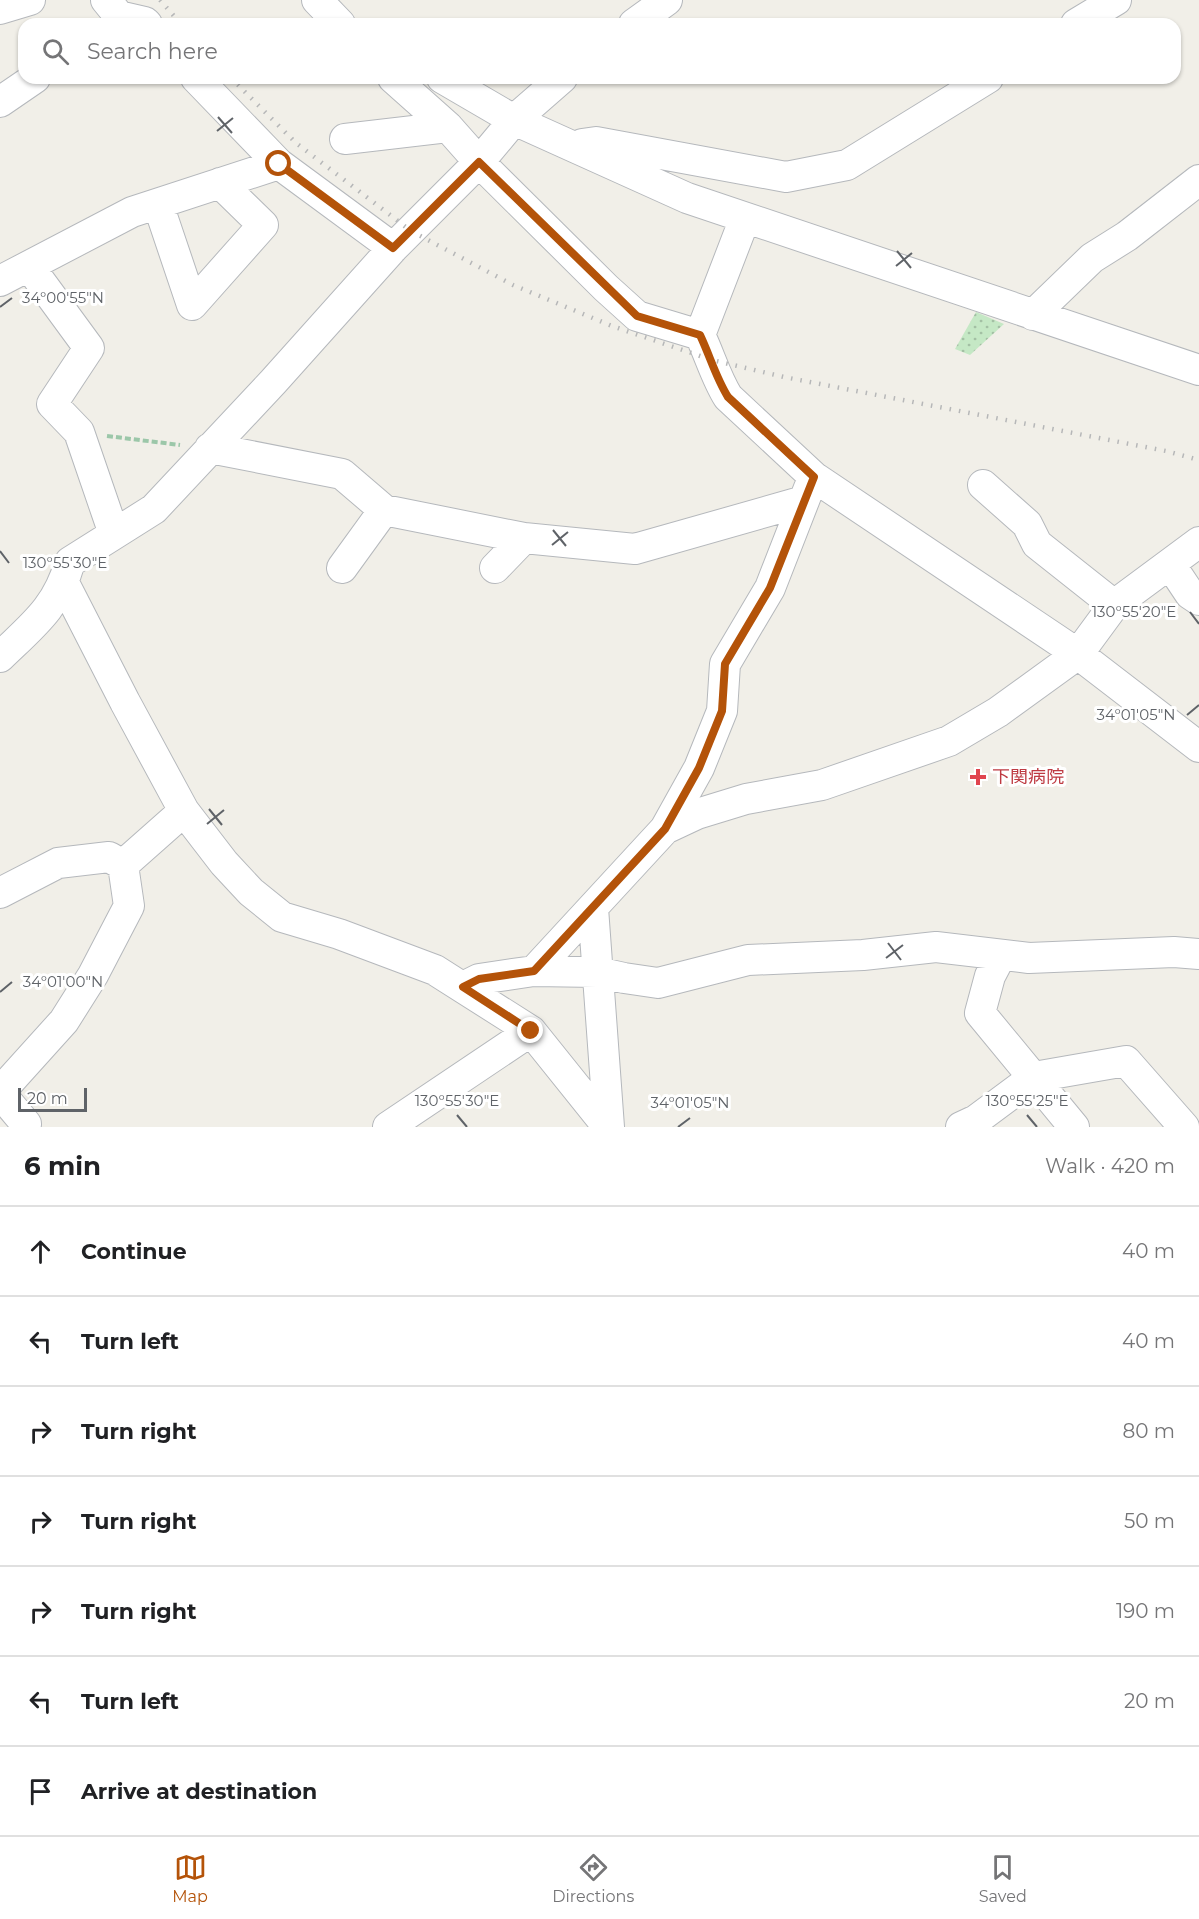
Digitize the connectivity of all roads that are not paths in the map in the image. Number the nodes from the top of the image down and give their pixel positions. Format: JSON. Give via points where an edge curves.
{"nodes":[{"id":1,"x":30,"y":0,"type":"edge"},
{"id":2,"x":317,"y":0,"type":"edge"},
{"id":3,"x":666,"y":0,"type":"edge"},
{"id":4,"x":1116,"y":0,"type":"edge"},
{"id":5,"x":0,"y":9,"type":"edge"},
{"id":6,"x":334,"y":18,"type":"edge"},
{"id":7,"x":642,"y":18,"type":"edge"},
{"id":8,"x":1086,"y":18,"type":"edge"},
{"id":9,"x":26,"y":84,"type":"edge"},
{"id":10,"x":202,"y":84,"type":"edge"},
{"id":11,"x":400,"y":84,"type":"edge"},
{"id":12,"x":452,"y":84,"type":"edge"},
{"id":13,"x":554,"y":84,"type":"edge"},
{"id":14,"x":978,"y":84,"type":"edge"},
{"id":15,"x":0,"y":102,"type":"edge"},
{"id":16,"x":514,"y":120,"type":"junction"},
{"id":17,"x":448,"y":127,"type":"junction"},
{"id":18,"x":345,"y":139,"type":"dead end"},
{"id":19,"x":570,"y":146,"type":"junction"},
{"id":20,"x":479,"y":162,"type":"junction"},
{"id":21,"x":279,"y":164,"type":"junction"},
{"id":22,"x":1199,"y":180,"type":"edge"},
{"id":23,"x":220,"y":183,"type":"junction"},
{"id":24,"x":158,"y":204,"type":"junction"},
{"id":25,"x":745,"y":218,"type":"junction"},
{"id":26,"x":393,"y":248,"type":"junction"},
{"id":27,"x":29,"y":266,"type":"junction"},
{"id":28,"x":0,"y":281,"type":"edge"},
{"id":29,"x":1033,"y":315,"type":"junction"},
{"id":30,"x":700,"y":335,"type":"junction"},
{"id":31,"x":1199,"y":370,"type":"edge"},
{"id":32,"x":210,"y":448,"type":"junction"},
{"id":33,"x":983,"y":485,"type":"dead end"},
{"id":34,"x":809,"y":489,"type":"junction"},
{"id":35,"x":384,"y":510,"type":"junction"},
{"id":36,"x":114,"y":534,"type":"junction"},
{"id":37,"x":524,"y":538,"type":"junction"},
{"id":38,"x":1199,"y":543,"type":"edge"},
{"id":39,"x":1170,"y":564,"type":"junction"},
{"id":40,"x":342,"y":568,"type":"dead end"},
{"id":41,"x":495,"y":568,"type":"dead end"},
{"id":42,"x":64,"y":583,"type":"junction"},
{"id":43,"x":1199,"y":600,"type":"edge"},
{"id":44,"x":1114,"y":605,"type":"junction"},
{"id":45,"x":1078,"y":654,"type":"junction"},
{"id":46,"x":0,"y":657,"type":"edge"},
{"id":47,"x":1199,"y":747,"type":"edge"},
{"id":48,"x":184,"y":811,"type":"junction"},
{"id":49,"x":665,"y":829,"type":"junction"},
{"id":50,"x":123,"y":865,"type":"junction"},
{"id":51,"x":0,"y":893,"type":"edge"},
{"id":52,"x":593,"y":908,"type":"junction"},
{"id":53,"x":1199,"y":954,"type":"edge"},
{"id":54,"x":1001,"y":955,"type":"junction"},
{"id":55,"x":534,"y":971,"type":"junction"},
{"id":56,"x":597,"y":972,"type":"junction"},
{"id":57,"x":463,"y":987,"type":"junction"},
{"id":58,"x":531,"y":1031,"type":"junction"},
{"id":59,"x":1034,"y":1077,"type":"junction"},
{"id":60,"x":0,"y":1092,"type":"edge"},
{"id":61,"x":1188,"y":1120,"type":"edge"},
{"id":62,"x":26,"y":1124,"type":"dead end"},
{"id":63,"x":388,"y":1127,"type":"edge"},
{"id":64,"x":609,"y":1127,"type":"edge"},
{"id":65,"x":961,"y":1127,"type":"edge"},
{"id":66,"x":1074,"y":1127,"type":"edge"}],
"edges":[{"from":1,"to":5,"type":"street"},
{"from":2,"to":6,"type":"street"},
{"from":3,"to":7,"type":"street"},
{"from":4,"to":8,"type":"street"},
{"from":9,"to":15,"type":"street"},
{"from":10,"to":21,"type":"street"},
{"from":11,"to":17,"type":"street"},
{"from":12,"to":16,"type":"street"},
{"from":13,"to":16,"type":"street"},
{"from":14,"to":19,"type":"street","via":[[847,165],[786,177],[596,142]]},
{"from":16,"to":19,"type":"street"},
{"from":16,"to":20,"type":"street"},
{"from":17,"to":18,"type":"street"},
{"from":17,"to":20,"type":"street"},
{"from":19,"to":25,"type":"street","via":[[687,198]]},
{"from":20,"to":26,"type":"street"},
{"from":20,"to":30,"type":"street","via":[[637,316]]},
{"from":21,"to":23,"type":"street"},
{"from":21,"to":26,"type":"street"},
{"from":22,"to":29,"type":"street","via":[[1092,258]]},
{"from":23,"to":24,"type":"street"},
{"from":23,"to":24,"type":"street","via":[[263,225],[192,305]]},
{"from":24,"to":27,"type":"street","via":[[132,212]]},
{"from":25,"to":29,"type":"street"},
{"from":25,"to":30,"type":"street"},
{"from":26,"to":32,"type":"street"},
{"from":27,"to":28,"type":"street"},
{"from":27,"to":36,"type":"street","via":[[89,348],[52,404],[79,432]]},
{"from":29,"to":31,"type":"street"},
{"from":30,"to":34,"type":"street","via":[[728,397]]},
{"from":32,"to":35,"type":"street","via":[[342,474]]},
{"from":32,"to":36,"type":"street","via":[[154,509]]},
{"from":33,"to":44,"type":"street","via":[[1027,524],[1037,544]]},
{"from":34,"to":37,"type":"street","via":[[634,549]]},
{"from":34,"to":45,"type":"street"},
{"from":34,"to":49,"type":"street","via":[[770,588],[725,664],[722,711],[699,768]]},
{"from":35,"to":37,"type":"street"},
{"from":35,"to":40,"type":"street"},
{"from":36,"to":42,"type":"street","via":[[70,562]]},
{"from":37,"to":41,"type":"street"},
{"from":38,"to":39,"type":"street"},
{"from":39,"to":43,"type":"street","via":[[1190,594]]},
{"from":39,"to":44,"type":"street"},
{"from":42,"to":46,"type":"street","via":[[50,608]]},
{"from":42,"to":48,"type":"street"},
{"from":44,"to":45,"type":"street"},
{"from":45,"to":47,"type":"street"},
{"from":45,"to":49,"type":"street","via":[[998,712],[949,741],[822,784],[697,813]]},
{"from":48,"to":50,"type":"street"},
{"from":48,"to":57,"type":"street","via":[[224,863],[282,917],[435,970]]},
{"from":49,"to":52,"type":"street"},
{"from":50,"to":51,"type":"street","via":[[109,857],[58,863]]},
{"from":50,"to":60,"type":"street","via":[[129,906],[93,975],[64,1021]]},
{"from":52,"to":55,"type":"street"},
{"from":52,"to":56,"type":"street"},
{"from":53,"to":54,"type":"street","via":[[1029,958]]},
{"from":54,"to":56,"type":"street","via":[[936,947],[748,960],[658,983]]},
{"from":54,"to":59,"type":"street","via":[[990,976],[980,1013]]},
{"from":55,"to":56,"type":"street"},
{"from":55,"to":57,"type":"street","via":[[479,979]]},
{"from":56,"to":64,"type":"street"},
{"from":57,"to":58,"type":"street"},
{"from":58,"to":63,"type":"street"},
{"from":58,"to":64,"type":"street"},
{"from":59,"to":61,"type":"street","via":[[1126,1061]]},
{"from":59,"to":65,"type":"street"},
{"from":59,"to":66,"type":"street"},
{"from":60,"to":62,"type":"street"}]}
